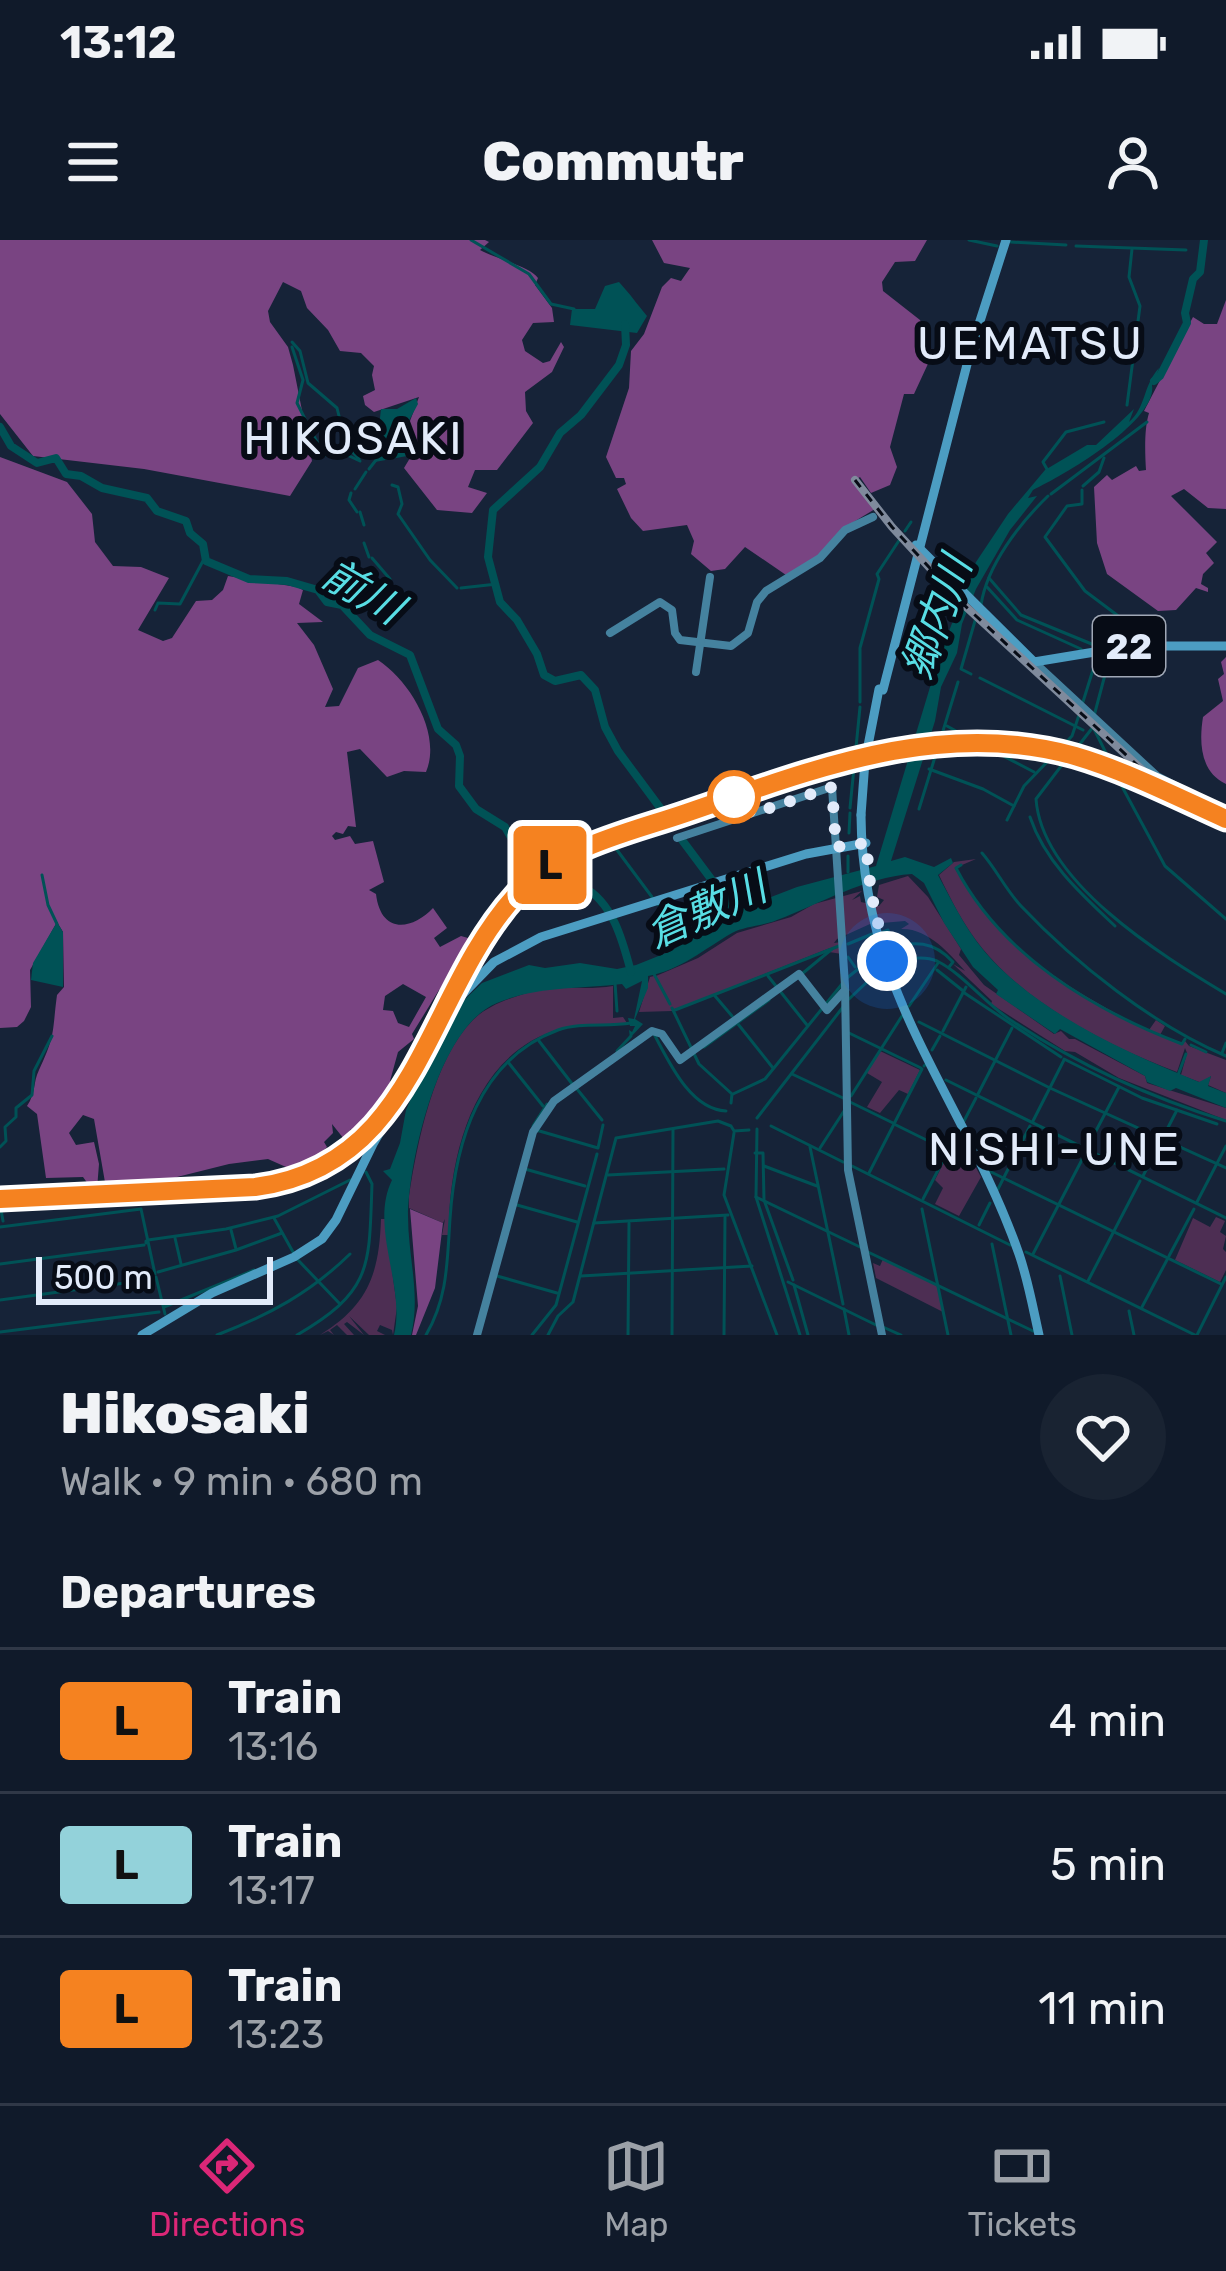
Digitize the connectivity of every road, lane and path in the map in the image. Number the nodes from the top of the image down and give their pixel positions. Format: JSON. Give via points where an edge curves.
{"nodes":[{"id":1,"x":1004,"y":240,"type":"edge"},
{"id":2,"x":873,"y":517,"type":"dead end"},
{"id":3,"x":918,"y":546,"type":"junction"},
{"id":4,"x":710,"y":577,"type":"dead end"},
{"id":5,"x":610,"y":633,"type":"dead end"},
{"id":6,"x":700,"y":644,"type":"junction"},
{"id":7,"x":1226,"y":646,"type":"edge"},
{"id":8,"x":1034,"y":662,"type":"junction"},
{"id":9,"x":696,"y":672,"type":"dead end"},
{"id":10,"x":1226,"y":812,"type":"edge"},
{"id":11,"x":677,"y":838,"type":"dead end"},
{"id":12,"x":864,"y":846,"type":"junction"},
{"id":13,"x":836,"y":852,"type":"junction"},
{"id":14,"x":845,"y":990,"type":"junction"},
{"id":15,"x":142,"y":1335,"type":"edge"},
{"id":16,"x":477,"y":1335,"type":"edge"},
{"id":17,"x":882,"y":1335,"type":"edge"},
{"id":18,"x":1040,"y":1335,"type":"edge"}],
"edges":[{"from":1,"to":3,"type":"main road"},
{"from":2,"to":6,"type":"street","via":[[766,591],[738,643]]},
{"from":3,"to":8,"type":"main road"},
{"from":3,"to":12,"type":"main road","bridge":true,"via":[[867,746]]},
{"from":4,"to":6,"type":"street"},
{"from":5,"to":6,"type":"street","via":[[660,602],[672,610],[677,637]]},
{"from":6,"to":9,"type":"street"},
{"from":7,"to":8,"type":"main road","number":"22","via":[[1131,646]]},
{"from":8,"to":10,"type":"street","via":[[1157,776]]},
{"from":11,"to":13,"type":"street","via":[[832,787]]},
{"from":12,"to":13,"type":"main road"},
{"from":12,"to":18,"type":"main road","via":[[876,929],[1018,1246]]},
{"from":13,"to":14,"type":"street"},
{"from":13,"to":15,"type":"main road","via":[[515,948],[469,985],[322,1239]]},
{"from":14,"to":16,"type":"street","via":[[824,1007],[799,974],[678,1059],[652,1031],[545,1112]]},
{"from":14,"to":17,"type":"street","via":[[848,1164]]}]}
